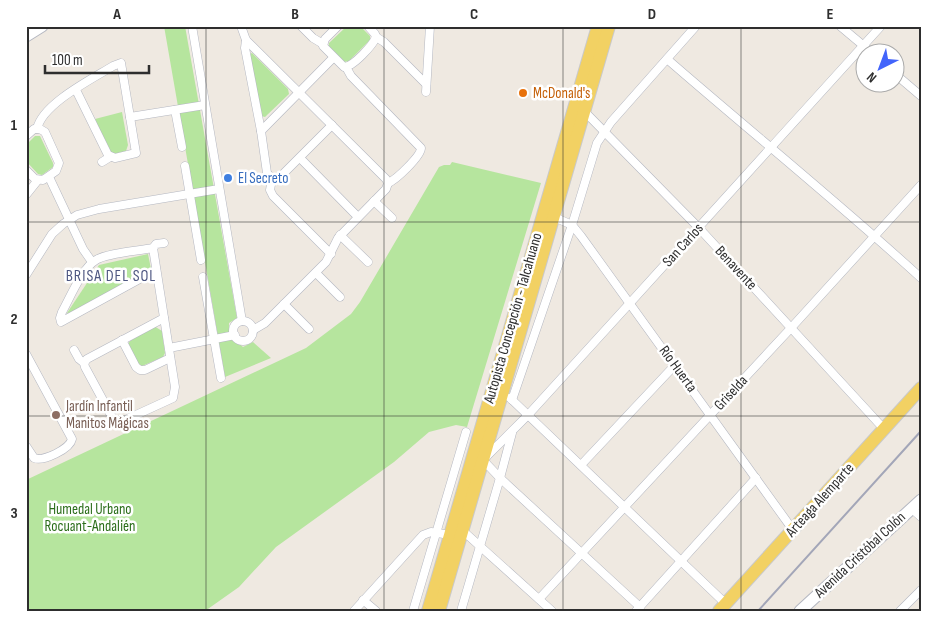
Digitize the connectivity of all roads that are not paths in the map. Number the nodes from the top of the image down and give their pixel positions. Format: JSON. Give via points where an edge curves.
{"nodes":[{"id":1,"x":42,"y":26,"type":"edge"},
{"id":2,"x":192,"y":26,"type":"edge"},
{"id":3,"x":241,"y":26,"type":"edge"},
{"id":4,"x":301,"y":26,"type":"edge"},
{"id":5,"x":338,"y":26,"type":"edge"},
{"id":6,"x":368,"y":26,"type":"edge"},
{"id":7,"x":430,"y":26,"type":"edge"},
{"id":8,"x":598,"y":26,"type":"edge"},
{"id":9,"x":609,"y":26,"type":"edge"},
{"id":10,"x":696,"y":26,"type":"edge"},
{"id":11,"x":840,"y":26,"type":"edge"},
{"id":12,"x":881,"y":26,"type":"edge"},
{"id":13,"x":26,"y":36,"type":"edge"},
{"id":14,"x":376,"y":37,"type":"junction"},
{"id":15,"x":246,"y":40,"type":"junction"},
{"id":16,"x":858,"y":42,"type":"edge"},
{"id":17,"x":867,"y":42,"type":"edge"},
{"id":18,"x":323,"y":44,"type":"junction"},
{"id":19,"x":854,"y":56,"type":"edge"},
{"id":20,"x":333,"y":58,"type":"junction"},
{"id":21,"x":667,"y":59,"type":"junction"},
{"id":22,"x":346,"y":67,"type":"junction"},
{"id":23,"x":904,"y":82,"type":"edge"},
{"id":24,"x":76,"y":90,"type":"junction"},
{"id":25,"x":299,"y":92,"type":"junction"},
{"id":26,"x":921,"y":96,"type":"edge"},
{"id":27,"x":205,"y":105,"type":"junction"},
{"id":28,"x":176,"y":110,"type":"junction"},
{"id":29,"x":584,"y":111,"type":"junction"},
{"id":30,"x":130,"y":117,"type":"junction"},
{"id":31,"x":332,"y":125,"type":"junction"},
{"id":32,"x":37,"y":129,"type":"junction"},
{"id":33,"x":261,"y":131,"type":"junction"},
{"id":34,"x":604,"y":131,"type":"junction"},
{"id":35,"x":26,"y":136,"type":"edge"},
{"id":36,"x":182,"y":147,"type":"dead end"},
{"id":37,"x":770,"y":148,"type":"junction"},
{"id":38,"x":110,"y":157,"type":"junction"},
{"id":39,"x":300,"y":158,"type":"junction"},
{"id":40,"x":102,"y":162,"type":"dead end"},
{"id":41,"x":185,"y":166,"type":"dead end"},
{"id":42,"x":26,"y":170,"type":"edge"},
{"id":43,"x":49,"y":177,"type":"junction"},
{"id":44,"x":272,"y":179,"type":"junction"},
{"id":45,"x":38,"y":180,"type":"junction"},
{"id":46,"x":388,"y":184,"type":"junction"},
{"id":47,"x":921,"y":185,"type":"edge"},
{"id":48,"x":220,"y":188,"type":"junction"},
{"id":49,"x":190,"y":193,"type":"junction"},
{"id":50,"x":26,"y":195,"type":"edge"},
{"id":51,"x":374,"y":201,"type":"junction"},
{"id":52,"x":358,"y":217,"type":"junction"},
{"id":53,"x":392,"y":218,"type":"dead end"},
{"id":54,"x":554,"y":218,"type":"junction"},
{"id":55,"x":70,"y":219,"type":"junction"},
{"id":56,"x":572,"y":224,"type":"junction"},
{"id":57,"x":698,"y":228,"type":"junction"},
{"id":58,"x":340,"y":235,"type":"junction"},
{"id":59,"x":875,"y":236,"type":"junction"},
{"id":60,"x":164,"y":243,"type":"dead end"},
{"id":61,"x":152,"y":248,"type":"junction"},
{"id":62,"x":331,"y":254,"type":"junction"},
{"id":63,"x":201,"y":260,"type":"dead end"},
{"id":64,"x":92,"y":262,"type":"junction"},
{"id":65,"x":368,"y":262,"type":"dead end"},
{"id":66,"x":156,"y":270,"type":"junction"},
{"id":67,"x":316,"y":273,"type":"junction"},
{"id":68,"x":26,"y":275,"type":"edge"},
{"id":69,"x":203,"y":277,"type":"dead end"},
{"id":70,"x":921,"y":278,"type":"edge"},
{"id":71,"x":340,"y":297,"type":"dead end"},
{"id":72,"x":630,"y":303,"type":"junction"},
{"id":73,"x":284,"y":304,"type":"junction"},
{"id":74,"x":164,"y":318,"type":"junction"},
{"id":75,"x":242,"y":321,"type":"junction"},
{"id":76,"x":791,"y":328,"type":"junction"},
{"id":77,"x":309,"y":329,"type":"dead end"},
{"id":78,"x":254,"y":330,"type":"junction"},
{"id":79,"x":235,"y":335,"type":"junction"},
{"id":80,"x":214,"y":339,"type":"junction"},
{"id":81,"x":122,"y":340,"type":"junction"},
{"id":82,"x":169,"y":348,"type":"junction"},
{"id":83,"x":74,"y":350,"type":"dead end"},
{"id":84,"x":27,"y":358,"type":"edge"},
{"id":85,"x":170,"y":358,"type":"junction"},
{"id":86,"x":84,"y":363,"type":"junction"},
{"id":87,"x":675,"y":365,"type":"junction"},
{"id":88,"x":221,"y":378,"type":"dead end"},
{"id":89,"x":921,"y":388,"type":"edge"},
{"id":90,"x":508,"y":396,"type":"junction"},
{"id":91,"x":711,"y":414,"type":"junction"},
{"id":92,"x":528,"y":415,"type":"junction"},
{"id":93,"x":884,"y":429,"type":"junction"},
{"id":94,"x":512,"y":431,"type":"junction"},
{"id":95,"x":466,"y":432,"type":"dead end"},
{"id":96,"x":26,"y":446,"type":"edge"},
{"id":97,"x":483,"y":460,"type":"junction"},
{"id":98,"x":581,"y":465,"type":"junction"},
{"id":99,"x":500,"y":478,"type":"junction"},
{"id":100,"x":756,"y":478,"type":"junction"},
{"id":101,"x":921,"y":500,"type":"edge"},
{"id":102,"x":625,"y":507,"type":"junction"},
{"id":103,"x":911,"y":508,"type":"junction"},
{"id":104,"x":921,"y":517,"type":"edge"},
{"id":105,"x":462,"y":530,"type":"junction"},
{"id":106,"x":793,"y":530,"type":"junction"},
{"id":107,"x":436,"y":532,"type":"junction"},
{"id":108,"x":450,"y":535,"type":"junction"},
{"id":109,"x":480,"y":546,"type":"junction"},
{"id":110,"x":582,"y":553,"type":"junction"},
{"id":111,"x":681,"y":561,"type":"junction"},
{"id":112,"x":921,"y":590,"type":"edge"},
{"id":113,"x":539,"y":599,"type":"junction"},
{"id":114,"x":363,"y":600,"type":"junction"},
{"id":115,"x":722,"y":607,"type":"edge"},
{"id":116,"x":638,"y":609,"type":"edge"},
{"id":117,"x":354,"y":611,"type":"edge"},
{"id":118,"x":376,"y":611,"type":"edge"},
{"id":119,"x":412,"y":611,"type":"edge"},
{"id":120,"x":428,"y":611,"type":"edge"},
{"id":121,"x":439,"y":611,"type":"edge"},
{"id":122,"x":461,"y":611,"type":"edge"},
{"id":123,"x":552,"y":611,"type":"edge"},
{"id":124,"x":800,"y":611,"type":"edge"},
{"id":125,"x":900,"y":611,"type":"edge"}],
"edges":[{"from":1,"to":13,"type":"street"},
{"from":2,"to":27,"type":"street"},
{"from":3,"to":15,"type":"street"},
{"from":4,"to":18,"type":"street"},
{"from":5,"to":18,"type":"street"},
{"from":6,"to":14,"type":"street"},
{"from":7,"to":14,"type":"street","via":[[425,86]]},
{"from":8,"to":108,"type":"main road","name":"Autopista Concepción - Talcahuano"},
{"from":9,"to":29,"type":"main road","name":"Autopista Concepción - Talcahuano"},
{"from":10,"to":21,"type":"street"},
{"from":11,"to":16,"type":"street"},
{"from":12,"to":17,"type":"street","name":"San Carlos"},
{"from":14,"to":22,"type":"street","via":[[358,59]]},
{"from":15,"to":25,"type":"street"},
{"from":15,"to":33,"type":"street"},
{"from":18,"to":20,"type":"street"},
{"from":19,"to":37,"type":"street","name":"San Carlos"},
{"from":20,"to":22,"type":"street"},
{"from":20,"to":25,"type":"street"},
{"from":21,"to":34,"type":"street"},
{"from":21,"to":37,"type":"street"},
{"from":22,"to":46,"type":"street","via":[[349,74],[421,148],[420,154]]},
{"from":23,"to":26,"type":"street"},
{"from":24,"to":30,"type":"street","via":[[121,63]]},
{"from":24,"to":32,"type":"street","via":[[48,110]]},
{"from":24,"to":38,"type":"street"},
{"from":25,"to":31,"type":"street"},
{"from":25,"to":33,"type":"street"},
{"from":27,"to":28,"type":"street"},
{"from":27,"to":48,"type":"street"},
{"from":28,"to":30,"type":"street"},
{"from":28,"to":36,"type":"street"},
{"from":29,"to":34,"type":"street","name":"Benavente"},
{"from":29,"to":54,"type":"main road","name":"Autopista Concepción - Talcahuano"},
{"from":30,"to":38,"type":"street","via":[[136,154]]},
{"from":31,"to":39,"type":"street"},
{"from":31,"to":46,"type":"street"},
{"from":32,"to":35,"type":"street"},
{"from":32,"to":43,"type":"street","via":[[46,134],[58,160],[58,169]]},
{"from":33,"to":44,"type":"street","via":[[267,173]]},
{"from":34,"to":56,"type":"street","via":[[594,151]]},
{"from":34,"to":57,"type":"street","name":"Benavente"},
{"from":37,"to":57,"type":"street","name":"San Carlos"},
{"from":37,"to":59,"type":"street"},
{"from":38,"to":40,"type":"street"},
{"from":39,"to":44,"type":"street","via":[[278,178]]},
{"from":39,"to":52,"type":"street"},
{"from":41,"to":49,"type":"street"},
{"from":42,"to":45,"type":"street"},
{"from":43,"to":45,"type":"street"},
{"from":43,"to":55,"type":"street"},
{"from":44,"to":62,"type":"street","via":[[270,190],[273,196]]},
{"from":45,"to":50,"type":"street"},
{"from":46,"to":51,"type":"street"},
{"from":47,"to":59,"type":"street","name":"Griselda"},
{"from":48,"to":49,"type":"street"},
{"from":48,"to":75,"type":"street"},
{"from":49,"to":55,"type":"street","via":[[84,212]]},
{"from":49,"to":63,"type":"street"},
{"from":51,"to":52,"type":"street"},
{"from":51,"to":53,"type":"street"},
{"from":52,"to":58,"type":"street"},
{"from":54,"to":56,"type":"street"},
{"from":54,"to":90,"type":"main road","name":"Autopista Concepción - Talcahuano"},
{"from":55,"to":64,"type":"street"},
{"from":55,"to":68,"type":"street","via":[[47,240]]},
{"from":56,"to":72,"type":"street","name":"Río Huerta"},
{"from":56,"to":90,"type":"street"},
{"from":57,"to":72,"type":"street","name":"San Carlos"},
{"from":57,"to":76,"type":"street","name":"Benavente"},
{"from":58,"to":62,"type":"street"},
{"from":58,"to":65,"type":"street"},
{"from":59,"to":70,"type":"street"},
{"from":59,"to":76,"type":"street","name":"Griselda"},
{"from":60,"to":61,"type":"street"},
{"from":61,"to":64,"type":"street"},
{"from":61,"to":66,"type":"street"},
{"from":62,"to":67,"type":"street"},
{"from":64,"to":66,"type":"street","via":[[62,312],[61,322]]},
{"from":66,"to":74,"type":"street"},
{"from":67,"to":71,"type":"street"},
{"from":67,"to":73,"type":"street"},
{"from":69,"to":80,"type":"street"},
{"from":72,"to":87,"type":"street","name":"Río Huerta"},
{"from":72,"to":92,"type":"street","name":"San Carlos"},
{"from":73,"to":77,"type":"street"},
{"from":73,"to":78,"type":"street"},
{"from":74,"to":81,"type":"street"},
{"from":74,"to":82,"type":"street"},
{"from":75,"to":78,"type":"street","via":[[250,323]]},
{"from":75,"to":79,"type":"street","via":[[235,325]]},
{"from":76,"to":91,"type":"street","name":"Griselda"},
{"from":76,"to":93,"type":"street","name":"Benavente"},
{"from":78,"to":79,"type":"street","via":[[246,340],[239,340]]},
{"from":79,"to":80,"type":"street"},
{"from":80,"to":82,"type":"street"},
{"from":80,"to":88,"type":"street"},
{"from":81,"to":85,"type":"street","via":[[140,370]]},
{"from":81,"to":86,"type":"street"},
{"from":82,"to":85,"type":"street"},
{"from":83,"to":86,"type":"street"},
{"from":84,"to":96,"type":"street","via":[[72,442],[41,460],[34,458]]},
{"from":85,"to":86,"type":"street","via":[[176,390],[173,398],[117,421]]},
{"from":87,"to":91,"type":"street","name":"Río Huerta"},
{"from":87,"to":98,"type":"street"},
{"from":89,"to":93,"type":"main road","name":"Arteaga Alemparte"},
{"from":90,"to":92,"type":"street"},
{"from":90,"to":97,"type":"main road","name":"Autopista Concepción - Talcahuano"},
{"from":91,"to":100,"type":"street","name":"Río Huerta"},
{"from":91,"to":102,"type":"street","name":"Griselda"},
{"from":92,"to":94,"type":"street","name":"San Carlos"},
{"from":92,"to":98,"type":"street"},
{"from":93,"to":106,"type":"main road","name":"Arteaga Alemparte"},
{"from":94,"to":97,"type":"street","name":"San Carlos"},
{"from":94,"to":99,"type":"street"},
{"from":95,"to":107,"type":"street"},
{"from":97,"to":99,"type":"street"},
{"from":97,"to":105,"type":"main road","name":"Autopista Concepción - Talcahuano"},
{"from":98,"to":102,"type":"street"},
{"from":99,"to":109,"type":"street"},
{"from":99,"to":110,"type":"street"},
{"from":100,"to":106,"type":"street","name":"Río Huerta"},
{"from":100,"to":111,"type":"street"},
{"from":101,"to":103,"type":"street","name":"Avenida Cristóbal Colón"},
{"from":102,"to":110,"type":"street","name":"Griselda"},
{"from":102,"to":111,"type":"street"},
{"from":103,"to":104,"type":"street"},
{"from":103,"to":124,"type":"street","name":"Avenida Cristóbal Colón"},
{"from":105,"to":109,"type":"street"},
{"from":105,"to":121,"type":"main road","name":"Autopista Concepción - Talcahuano"},
{"from":106,"to":115,"type":"main road","name":"Arteaga Alemparte"},
{"from":107,"to":108,"type":"street"},
{"from":107,"to":114,"type":"street","via":[[419,538]]},
{"from":107,"to":119,"type":"street"},
{"from":108,"to":120,"type":"main road","name":"Autopista Concepción - Talcahuano"},
{"from":109,"to":113,"type":"street"},
{"from":109,"to":122,"type":"street"},
{"from":110,"to":113,"type":"street","name":"Griselda"},
{"from":110,"to":116,"type":"street"},
{"from":111,"to":115,"type":"street"},
{"from":111,"to":116,"type":"street"},
{"from":112,"to":125,"type":"street"},
{"from":113,"to":123,"type":"street"},
{"from":114,"to":117,"type":"street"},
{"from":114,"to":118,"type":"street"}]}
